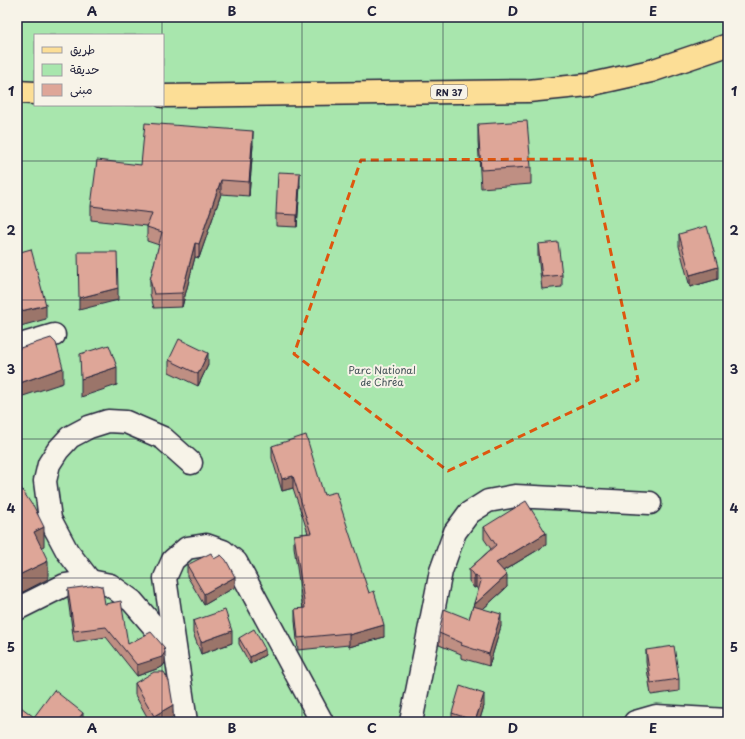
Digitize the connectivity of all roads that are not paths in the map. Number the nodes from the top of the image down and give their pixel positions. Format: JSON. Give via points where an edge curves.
{"nodes":[{"id":1,"x":728,"y":45,"type":"edge"},
{"id":2,"x":164,"y":96,"type":"edge"},
{"id":3,"x":54,"y":335,"type":"dead end"},
{"id":4,"x":17,"y":346,"type":"edge"},
{"id":5,"x":191,"y":463,"type":"dead end"},
{"id":6,"x":650,"y":503,"type":"dead end"},
{"id":7,"x":90,"y":581,"type":"junction"},
{"id":8,"x":17,"y":609,"type":"edge"},
{"id":9,"x":175,"y":651,"type":"junction"},
{"id":10,"x":728,"y":720,"type":"edge"},
{"id":11,"x":186,"y":722,"type":"edge"},
{"id":12,"x":322,"y":722,"type":"edge"},
{"id":13,"x":411,"y":722,"type":"edge"},
{"id":14,"x":635,"y":722,"type":"edge"}],
"edges":[{"from":1,"to":2,"type":"main road","number":"RN 37","via":[[651,71],[588,84],[528,91]]},
{"from":3,"to":4,"type":"street"},
{"from":5,"to":7,"type":"street","via":[[164,438],[126,422],[108,421],[89,427],[70,437],[58,450],[49,464],[45,481],[50,519],[67,550]]},
{"from":6,"to":13,"type":"street","via":[[515,496],[488,501],[470,513],[455,532],[441,571]]},
{"from":7,"to":8,"type":"street","via":[[65,585]]},
{"from":7,"to":9,"type":"street","via":[[110,586],[132,601]]},
{"from":9,"to":11,"type":"street"},
{"from":9,"to":12,"type":"street","via":[[165,578],[173,560],[187,548],[206,545],[223,551],[236,562]]},
{"from":10,"to":14,"type":"street","via":[[656,716]]}]}
